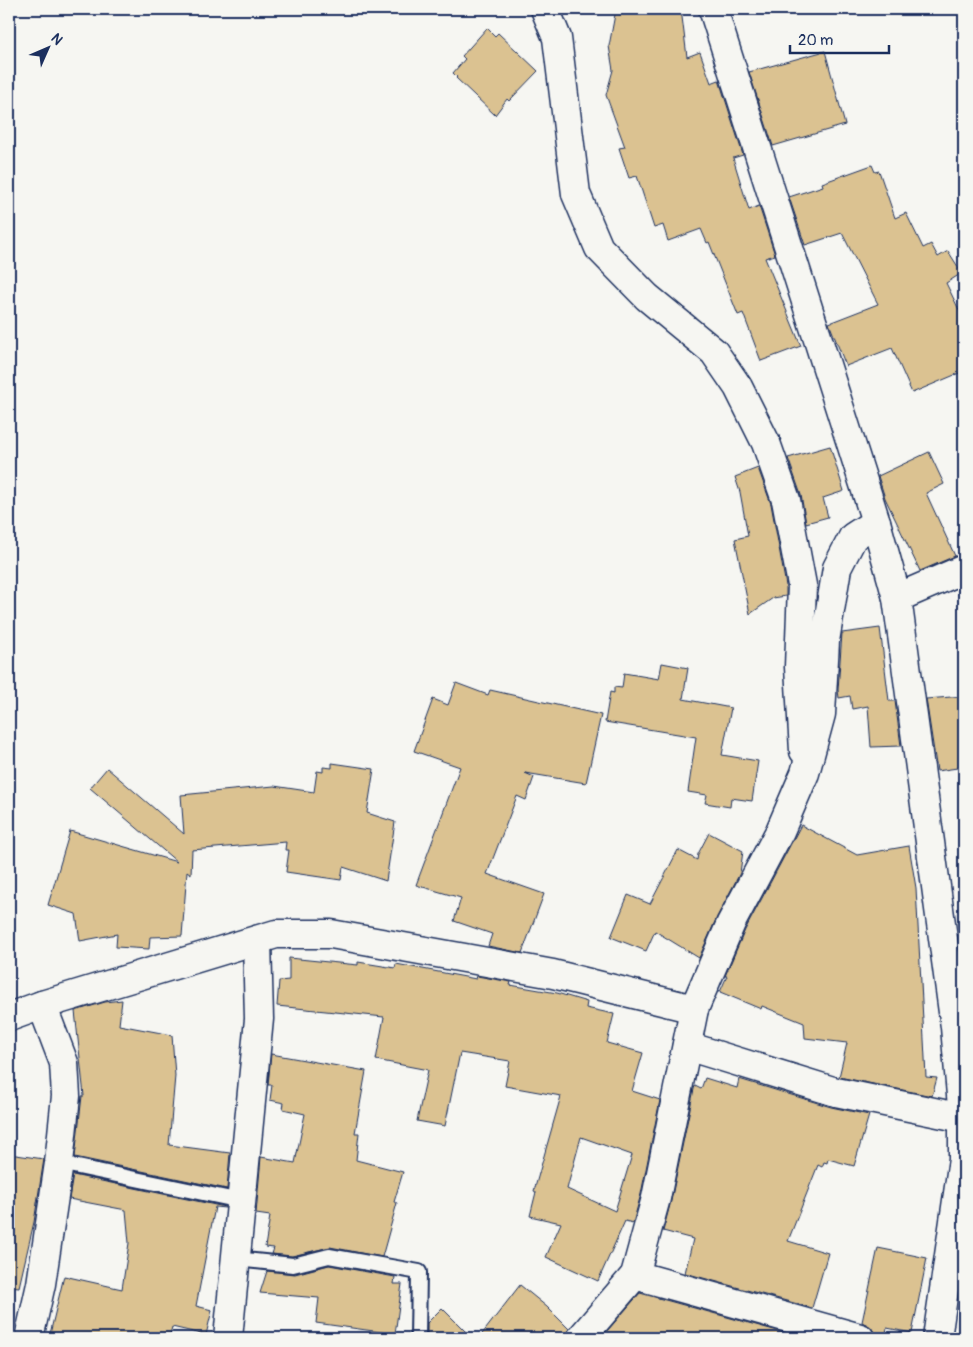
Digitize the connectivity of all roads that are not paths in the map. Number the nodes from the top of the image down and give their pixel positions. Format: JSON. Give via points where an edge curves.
{"nodes":[{"id":1,"x":545,"y":9,"type":"edge"},
{"id":2,"x":714,"y":9,"type":"edge"},
{"id":3,"x":876,"y":522,"type":"junction"},
{"id":4,"x":964,"y":569,"type":"edge"},
{"id":5,"x":897,"y":598,"type":"junction"},
{"id":6,"x":805,"y":773,"type":"junction"},
{"id":7,"x":257,"y":940,"type":"junction"},
{"id":8,"x":42,"y":1005,"type":"junction"},
{"id":9,"x":694,"y":1009,"type":"junction"},
{"id":10,"x":9,"y":1017,"type":"edge"},
{"id":11,"x":686,"y":1046,"type":"junction"},
{"id":12,"x":963,"y":1118,"type":"junction"},
{"id":13,"x":60,"y":1163,"type":"junction"},
{"id":14,"x":241,"y":1201,"type":"junction"},
{"id":15,"x":236,"y":1260,"type":"junction"},
{"id":16,"x":635,"y":1275,"type":"junction"},
{"id":17,"x":29,"y":1338,"type":"edge"},
{"id":18,"x":228,"y":1338,"type":"edge"},
{"id":19,"x":418,"y":1338,"type":"edge"},
{"id":20,"x":581,"y":1338,"type":"edge"},
{"id":21,"x":860,"y":1338,"type":"edge"},
{"id":22,"x":937,"y":1338,"type":"edge"}],
"edges":[{"from":1,"to":6,"type":"street","via":[[557,38],[576,194],[599,248],[647,297],[714,352],[738,387],[766,443],[786,500],[802,585],[799,667]]},
{"from":2,"to":3,"type":"street"},
{"from":3,"to":5,"type":"street"},
{"from":3,"to":6,"type":"street","via":[[854,538],[837,568],[825,640],[821,714]]},
{"from":4,"to":5,"type":"street"},
{"from":5,"to":12,"type":"street","via":[[954,1027]]},
{"from":6,"to":9,"type":"street","via":[[780,831],[731,923]]},
{"from":7,"to":8,"type":"street"},
{"from":7,"to":9,"type":"street","via":[[276,934],[331,934],[553,974]]},
{"from":7,"to":14,"type":"street","via":[[259,1019]]},
{"from":8,"to":10,"type":"street"},
{"from":8,"to":13,"type":"street","via":[[64,1063],[66,1096]]},
{"from":9,"to":11,"type":"street"},
{"from":11,"to":12,"type":"street","via":[[836,1092]]},
{"from":11,"to":16,"type":"street","via":[[656,1198]]},
{"from":12,"to":22,"type":"street","via":[[963,1159]]},
{"from":13,"to":14,"type":"lane"},
{"from":13,"to":17,"type":"street"},
{"from":14,"to":15,"type":"street"},
{"from":15,"to":18,"type":"street"},
{"from":15,"to":19,"type":"lane","via":[[292,1265],[329,1256],[419,1272]]},
{"from":16,"to":20,"type":"street"},
{"from":16,"to":21,"type":"street"}]}
